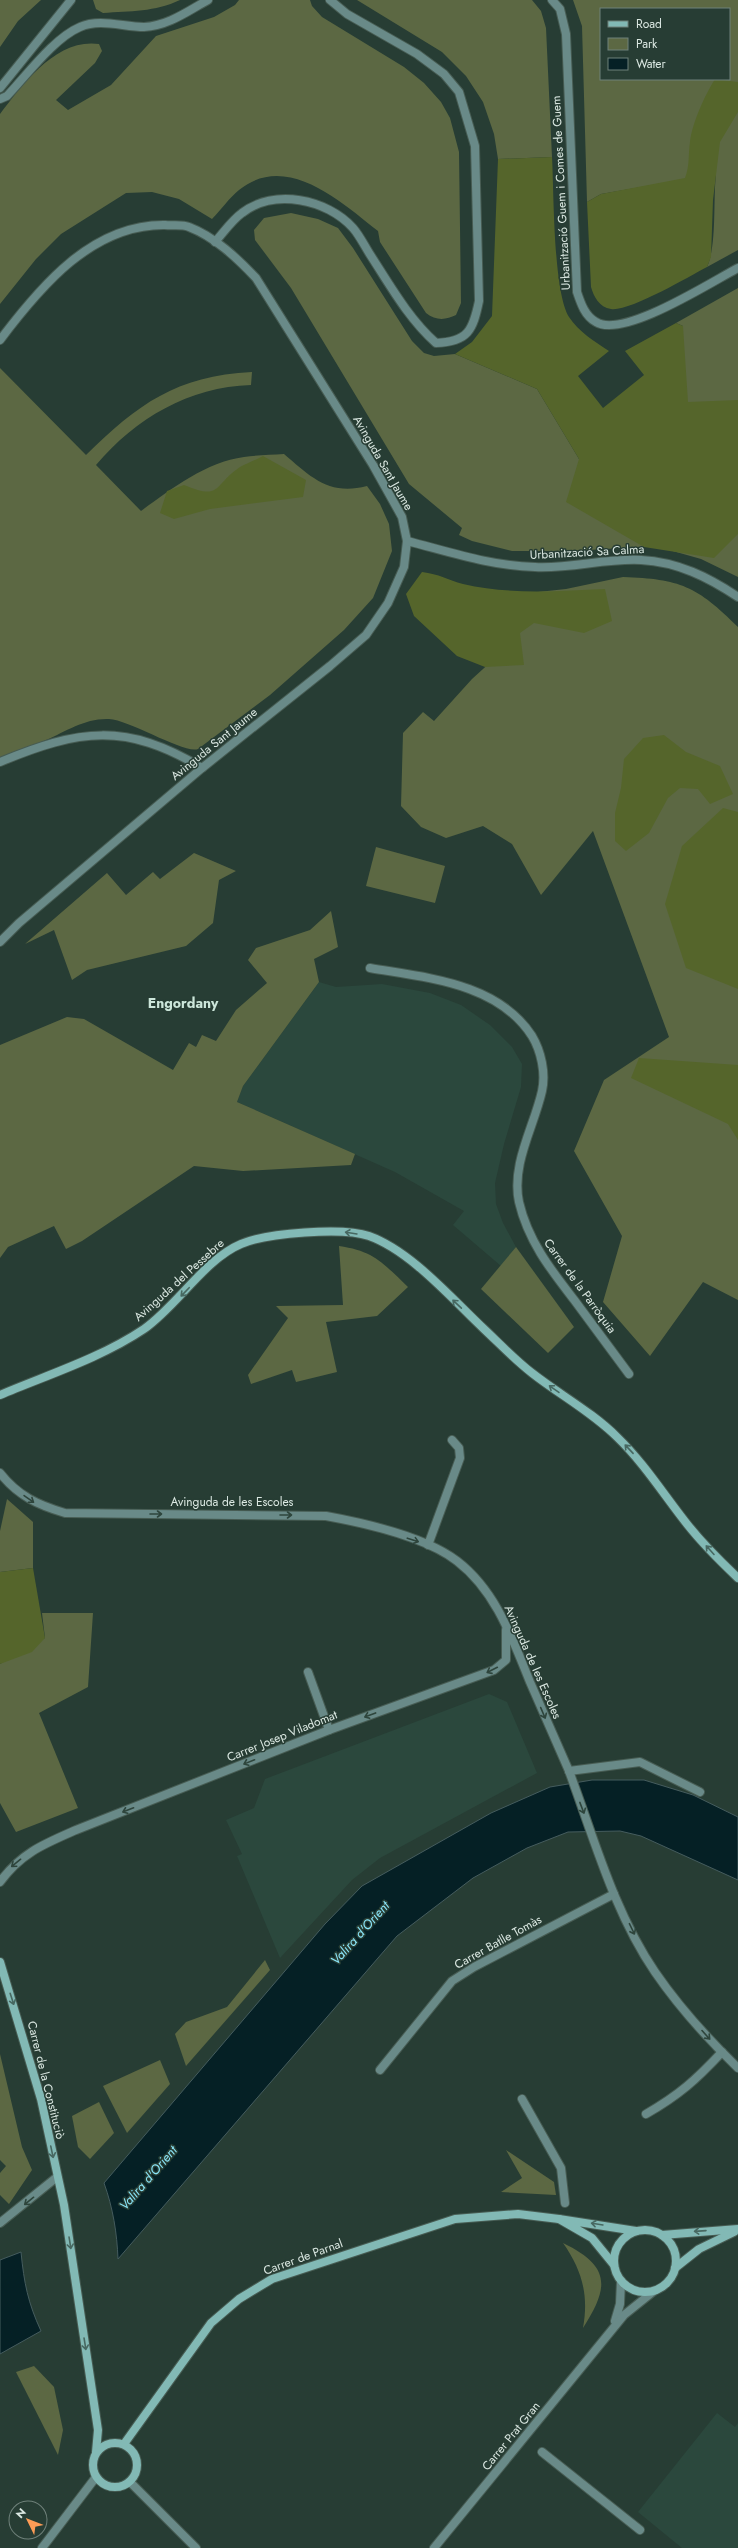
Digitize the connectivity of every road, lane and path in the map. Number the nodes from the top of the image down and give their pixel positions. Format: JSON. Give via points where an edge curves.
{"nodes":[{"id":1,"x":71,"y":0,"type":"edge"},
{"id":2,"x":208,"y":0,"type":"edge"},
{"id":3,"x":330,"y":0,"type":"edge"},
{"id":4,"x":552,"y":0,"type":"edge"},
{"id":5,"x":0,"y":88,"type":"edge"},
{"id":6,"x":0,"y":99,"type":"edge"},
{"id":7,"x":215,"y":242,"type":"junction"},
{"id":8,"x":738,"y":268,"type":"edge"},
{"id":9,"x":0,"y":340,"type":"edge"},
{"id":10,"x":408,"y":541,"type":"junction"},
{"id":11,"x":738,"y":597,"type":"edge"},
{"id":12,"x":0,"y":762,"type":"edge"},
{"id":13,"x":202,"y":768,"type":"junction"},
{"id":14,"x":0,"y":942,"type":"edge"},
{"id":15,"x":370,"y":968,"type":"dead end"},
{"id":16,"x":629,"y":1374,"type":"dead end"},
{"id":17,"x":0,"y":1394,"type":"edge"},
{"id":18,"x":452,"y":1440,"type":"dead end"},
{"id":19,"x":0,"y":1474,"type":"edge"},
{"id":20,"x":428,"y":1545,"type":"junction"},
{"id":21,"x":738,"y":1578,"type":"edge"},
{"id":22,"x":506,"y":1625,"type":"junction"},
{"id":23,"x":308,"y":1672,"type":"dead end"},
{"id":24,"x":330,"y":1730,"type":"junction"},
{"id":25,"x":569,"y":1771,"type":"junction"},
{"id":26,"x":700,"y":1792,"type":"dead end"},
{"id":27,"x":0,"y":1882,"type":"edge"},
{"id":28,"x":614,"y":1894,"type":"junction"},
{"id":29,"x":0,"y":1962,"type":"edge"},
{"id":30,"x":722,"y":2052,"type":"junction"},
{"id":31,"x":738,"y":2068,"type":"edge"},
{"id":32,"x":380,"y":2070,"type":"dead end"},
{"id":33,"x":522,"y":2099,"type":"dead end"},
{"id":34,"x":646,"y":2114,"type":"dead end"},
{"id":35,"x":58,"y":2177,"type":"junction"},
{"id":36,"x":565,"y":2203,"type":"dead end"},
{"id":37,"x":559,"y":2219,"type":"junction"},
{"id":38,"x":0,"y":2223,"type":"edge"},
{"id":39,"x":738,"y":2230,"type":"edge"},
{"id":40,"x":636,"y":2231,"type":"junction"},
{"id":41,"x":662,"y":2235,"type":"junction"},
{"id":42,"x":614,"y":2265,"type":"junction"},
{"id":43,"x":675,"y":2268,"type":"junction"},
{"id":44,"x":621,"y":2281,"type":"junction"},
{"id":45,"x":654,"y":2291,"type":"junction"},
{"id":46,"x":605,"y":2337,"type":"junction"},
{"id":47,"x":124,"y":2444,"type":"junction"},
{"id":48,"x":96,"y":2452,"type":"junction"},
{"id":49,"x":542,"y":2452,"type":"dead end"},
{"id":50,"x":96,"y":2477,"type":"junction"},
{"id":51,"x":130,"y":2482,"type":"junction"},
{"id":52,"x":640,"y":2530,"type":"dead end"},
{"id":53,"x":42,"y":2548,"type":"edge"},
{"id":54,"x":196,"y":2548,"type":"edge"},
{"id":55,"x":434,"y":2548,"type":"edge"}],
"edges":[{"from":1,"to":5,"type":"street"},
{"from":2,"to":6,"type":"street","via":[[167,23],[144,27],[100,23],[82,26],[67,33],[7,96]]},
{"from":3,"to":7,"type":"street","via":[[347,14],[417,54],[444,74],[459,92],[475,146],[479,301],[475,322],[466,336],[451,342],[436,343],[420,328],[353,228],[321,206],[299,199],[280,199],[256,205],[242,213]]},
{"from":4,"to":8,"type":"street","name":"Urbanització Guem i Comes de Guem","via":[[560,9],[566,34],[577,292],[582,308],[597,323],[610,326],[632,323]]},
{"from":7,"to":9,"type":"street","name":"Avinguda Sant Jaume","via":[[184,226],[152,225],[114,234],[82,252],[48,284]]},
{"from":7,"to":10,"type":"street","name":"Avinguda Sant Jaume","via":[[256,278],[373,465],[402,517]]},
{"from":10,"to":11,"type":"street","name":"Urbanització Sa Calma","via":[[492,563],[535,568],[640,560],[664,563],[698,572]]},
{"from":10,"to":13,"type":"street","name":"Avinguda Sant Jaume","via":[[404,567],[388,603],[366,634],[330,666]]},
{"from":12,"to":13,"type":"street","via":[[60,740],[101,734],[138,738],[175,752]]},
{"from":13,"to":14,"type":"street","name":"Avinguda Sant Jaume"},
{"from":15,"to":16,"type":"street","name":"Carrer de la Parròquia","via":[[428,978],[476,991],[503,1004],[517,1017],[539,1047],[543,1065],[543,1089],[517,1176],[519,1201],[526,1226],[538,1251]]},
{"from":21,"to":17,"type":"main road","name":"Avinguda del Pessebre","one_way":true,"via":[[688,1526],[636,1457],[616,1436],[587,1411],[530,1371],[412,1262],[389,1246],[368,1236],[341,1232],[267,1236],[239,1244],[226,1252],[170,1308],[138,1333],[109,1349]]},
{"from":18,"to":20,"type":"street","via":[[459,1448],[460,1458]]},
{"from":19,"to":20,"type":"street","name":"Avinguda de les Escoles","one_way":true,"via":[[9,1484],[37,1504],[65,1512],[326,1516],[358,1522]]},
{"from":20,"to":22,"type":"street","name":"Avinguda de les Escoles","via":[[470,1572],[491,1597]]},
{"from":22,"to":24,"type":"street","name":"Carrer Josep Viladomat","one_way":true,"via":[[506,1660],[494,1670]]},
{"from":22,"to":25,"type":"street","name":"Avinguda de les Escoles","one_way":true},
{"from":23,"to":24,"type":"street"},
{"from":24,"to":27,"type":"street","name":"Carrer Josep Viladomat","one_way":true,"via":[[34,1848],[10,1868]]},
{"from":25,"to":26,"type":"street","via":[[640,1762]]},
{"from":25,"to":28,"type":"street","name":"Avinguda de les Escoles","one_way":true},
{"from":28,"to":30,"type":"street","name":"Avinguda de les Escoles","one_way":true,"via":[[654,1971],[679,2004]]},
{"from":28,"to":32,"type":"street","name":"Carrer Batlle Tomàs","via":[[474,1966],[452,1981]]},
{"from":29,"to":35,"type":"main road","name":"Carrer de la Constituciò","one_way":true,"via":[[41,2099]]},
{"from":30,"to":31,"type":"street","name":"Avinguda de les Escoles"},
{"from":30,"to":34,"type":"street","via":[[677,2096]]},
{"from":33,"to":36,"type":"street","via":[[561,2168]]},
{"from":35,"to":38,"type":"street","one_way":true},
{"from":35,"to":48,"type":"main road","name":"Carrer de la Constituciò","one_way":true,"via":[[98,2430]]},
{"from":40,"to":37,"type":"main road","name":"Carrer de Parnal","one_way":true},
{"from":37,"to":42,"type":"main road","via":[[592,2238]]},
{"from":37,"to":47,"type":"main road","name":"Carrer de Parnal","via":[[518,2214],[455,2219],[272,2279],[239,2299],[211,2323]]},
{"from":39,"to":41,"type":"main road","one_way":true},
{"from":39,"to":43,"type":"main road","via":[[699,2250]]},
{"from":40,"to":41,"type":"main road","via":[[647,2230]]},
{"from":40,"to":42,"type":"main road","via":[[619,2244],[614,2254]]},
{"from":41,"to":43,"type":"main road","via":[[674,2250]]},
{"from":42,"to":44,"type":"main road"},
{"from":43,"to":45,"type":"main road","via":[[668,2283]]},
{"from":44,"to":45,"type":"main road","via":[[636,2291]]},
{"from":44,"to":46,"type":"street","via":[[618,2315]]},
{"from":45,"to":46,"type":"street","via":[[636,2302]]},
{"from":46,"to":55,"type":"street","name":"Carrer Prat Gran"},
{"from":47,"to":48,"type":"main road","via":[[109,2443]]},
{"from":47,"to":51,"type":"main road","via":[[135,2454],[137,2461],[138,2469]]},
{"from":48,"to":50,"type":"main road","via":[[92,2465]]},
{"from":49,"to":52,"type":"street"},
{"from":50,"to":51,"type":"main road","via":[[108,2487],[116,2488]]},
{"from":50,"to":53,"type":"street"},
{"from":51,"to":54,"type":"street"}]}
